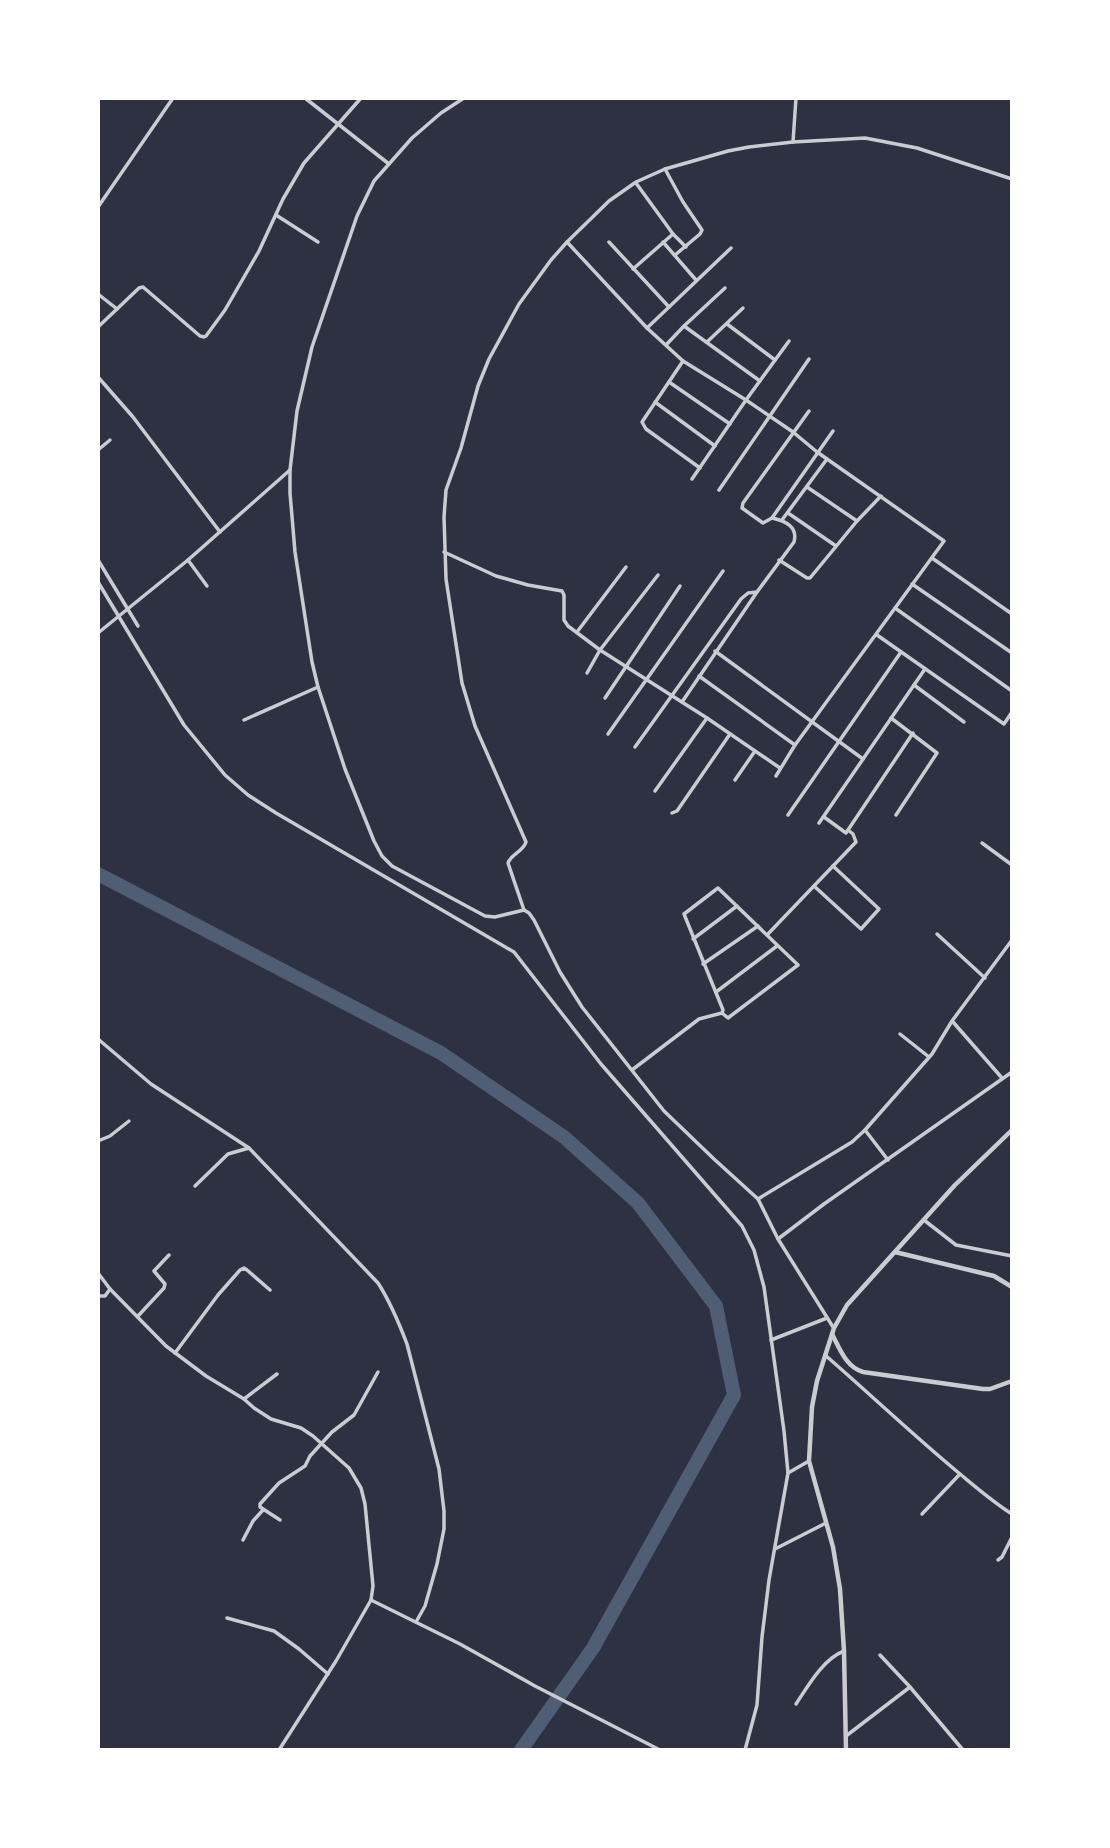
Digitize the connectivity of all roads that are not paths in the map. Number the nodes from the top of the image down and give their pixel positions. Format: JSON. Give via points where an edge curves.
{"nodes":[{"id":1,"x":173,"y":98,"type":"edge"},
{"id":2,"x":305,"y":98,"type":"edge"},
{"id":3,"x":361,"y":98,"type":"edge"},
{"id":4,"x":464,"y":98,"type":"edge"},
{"id":5,"x":796,"y":98,"type":"edge"},
{"id":6,"x":337,"y":124,"type":"junction"},
{"id":7,"x":793,"y":142,"type":"junction"},
{"id":8,"x":389,"y":164,"type":"junction"},
{"id":9,"x":665,"y":169,"type":"junction"},
{"id":10,"x":1012,"y":178,"type":"edge"},
{"id":11,"x":636,"y":182,"type":"junction"},
{"id":12,"x":98,"y":207,"type":"edge"},
{"id":13,"x":276,"y":215,"type":"junction"},
{"id":14,"x":673,"y":234,"type":"junction"},
{"id":15,"x":318,"y":242,"type":"dead end"},
{"id":16,"x":567,"y":242,"type":"junction"},
{"id":17,"x":609,"y":242,"type":"dead end"},
{"id":18,"x":663,"y":242,"type":"junction"},
{"id":19,"x":686,"y":247,"type":"junction"},
{"id":20,"x":731,"y":248,"type":"dead end"},
{"id":21,"x":675,"y":255,"type":"junction"},
{"id":22,"x":633,"y":269,"type":"junction"},
{"id":23,"x":696,"y":280,"type":"junction"},
{"id":24,"x":725,"y":288,"type":"dead end"},
{"id":25,"x":98,"y":294,"type":"edge"},
{"id":26,"x":669,"y":307,"type":"junction"},
{"id":27,"x":743,"y":308,"type":"dead end"},
{"id":28,"x":117,"y":309,"type":"junction"},
{"id":29,"x":727,"y":324,"type":"junction"},
{"id":30,"x":684,"y":326,"type":"junction"},
{"id":31,"x":98,"y":327,"type":"edge"},
{"id":32,"x":647,"y":328,"type":"junction"},
{"id":33,"x":789,"y":341,"type":"dead end"},
{"id":34,"x":707,"y":342,"type":"junction"},
{"id":35,"x":666,"y":345,"type":"junction"},
{"id":36,"x":809,"y":359,"type":"dead end"},
{"id":37,"x":683,"y":360,"type":"junction"},
{"id":38,"x":775,"y":360,"type":"junction"},
{"id":39,"x":98,"y":377,"type":"edge"},
{"id":40,"x":760,"y":381,"type":"junction"},
{"id":41,"x":669,"y":382,"type":"junction"},
{"id":42,"x":746,"y":400,"type":"junction"},
{"id":43,"x":655,"y":402,"type":"junction"},
{"id":44,"x":809,"y":411,"type":"dead end"},
{"id":45,"x":768,"y":417,"type":"junction"},
{"id":46,"x":730,"y":424,"type":"junction"},
{"id":47,"x":833,"y":430,"type":"dead end"},
{"id":48,"x":793,"y":432,"type":"junction"},
{"id":49,"x":110,"y":440,"type":"dead end"},
{"id":50,"x":715,"y":446,"type":"junction"},
{"id":51,"x":98,"y":450,"type":"edge"},
{"id":52,"x":817,"y":452,"type":"junction"},
{"id":53,"x":827,"y":459,"type":"junction"},
{"id":54,"x":700,"y":468,"type":"junction"},
{"id":55,"x":290,"y":471,"type":"junction"},
{"id":56,"x":692,"y":480,"type":"dead end"},
{"id":57,"x":807,"y":487,"type":"junction"},
{"id":58,"x":719,"y":490,"type":"dead end"},
{"id":59,"x":881,"y":496,"type":"junction"},
{"id":60,"x":788,"y":513,"type":"junction"},
{"id":61,"x":772,"y":518,"type":"junction"},
{"id":62,"x":782,"y":520,"type":"junction"},
{"id":63,"x":857,"y":521,"type":"junction"},
{"id":64,"x":220,"y":532,"type":"junction"},
{"id":65,"x":836,"y":546,"type":"junction"},
{"id":66,"x":444,"y":552,"type":"junction"},
{"id":67,"x":932,"y":558,"type":"junction"},
{"id":68,"x":98,"y":560,"type":"edge"},
{"id":69,"x":188,"y":560,"type":"junction"},
{"id":70,"x":779,"y":560,"type":"junction"},
{"id":71,"x":626,"y":567,"type":"dead end"},
{"id":72,"x":723,"y":571,"type":"dead end"},
{"id":73,"x":658,"y":575,"type":"dead end"},
{"id":74,"x":98,"y":582,"type":"edge"},
{"id":75,"x":912,"y":584,"type":"junction"},
{"id":76,"x":207,"y":586,"type":"dead end"},
{"id":77,"x":680,"y":586,"type":"dead end"},
{"id":78,"x":757,"y":592,"type":"junction"},
{"id":79,"x":895,"y":608,"type":"junction"},
{"id":80,"x":127,"y":609,"type":"junction"},
{"id":81,"x":1012,"y":614,"type":"edge"},
{"id":82,"x":118,"y":616,"type":"junction"},
{"id":83,"x":138,"y":626,"type":"dead end"},
{"id":84,"x":98,"y":633,"type":"edge"},
{"id":85,"x":577,"y":633,"type":"junction"},
{"id":86,"x":876,"y":635,"type":"junction"},
{"id":87,"x":600,"y":650,"type":"junction"},
{"id":88,"x":715,"y":651,"type":"junction"},
{"id":89,"x":901,"y":652,"type":"junction"},
{"id":90,"x":1012,"y":653,"type":"edge"},
{"id":91,"x":625,"y":666,"type":"junction"},
{"id":92,"x":925,"y":669,"type":"junction"},
{"id":93,"x":587,"y":673,"type":"dead end"},
{"id":94,"x":698,"y":676,"type":"junction"},
{"id":95,"x":646,"y":681,"type":"junction"},
{"id":96,"x":914,"y":685,"type":"junction"},
{"id":97,"x":318,"y":687,"type":"junction"},
{"id":98,"x":1012,"y":691,"type":"edge"},
{"id":99,"x":672,"y":696,"type":"junction"},
{"id":100,"x":605,"y":698,"type":"dead end"},
{"id":101,"x":682,"y":702,"type":"junction"},
{"id":102,"x":1012,"y":712,"type":"edge"},
{"id":103,"x":707,"y":718,"type":"junction"},
{"id":104,"x":891,"y":718,"type":"junction"},
{"id":105,"x":244,"y":720,"type":"dead end"},
{"id":106,"x":814,"y":721,"type":"junction"},
{"id":107,"x":964,"y":722,"type":"dead end"},
{"id":108,"x":913,"y":733,"type":"junction"},
{"id":109,"x":608,"y":734,"type":"dead end"},
{"id":110,"x":730,"y":734,"type":"junction"},
{"id":111,"x":839,"y":740,"type":"junction"},
{"id":112,"x":795,"y":745,"type":"junction"},
{"id":113,"x":635,"y":747,"type":"dead end"},
{"id":114,"x":755,"y":751,"type":"junction"},
{"id":115,"x":863,"y":759,"type":"junction"},
{"id":116,"x":780,"y":768,"type":"junction"},
{"id":117,"x":776,"y":776,"type":"dead end"},
{"id":118,"x":734,"y":780,"type":"dead end"},
{"id":119,"x":655,"y":791,"type":"dead end"},
{"id":120,"x":672,"y":813,"type":"dead end"},
{"id":121,"x":788,"y":815,"type":"dead end"},
{"id":122,"x":896,"y":815,"type":"dead end"},
{"id":123,"x":824,"y":817,"type":"junction"},
{"id":124,"x":819,"y":823,"type":"dead end"},
{"id":125,"x":848,"y":830,"type":"junction"},
{"id":126,"x":982,"y":843,"type":"dead end"},
{"id":127,"x":1012,"y":865,"type":"edge"},
{"id":128,"x":833,"y":866,"type":"junction"},
{"id":129,"x":814,"y":886,"type":"junction"},
{"id":130,"x":737,"y":906,"type":"junction"},
{"id":131,"x":524,"y":909,"type":"junction"},
{"id":132,"x":758,"y":926,"type":"junction"},
{"id":133,"x":937,"y":934,"type":"dead end"},
{"id":134,"x":767,"y":935,"type":"junction"},
{"id":135,"x":693,"y":939,"type":"junction"},
{"id":136,"x":1012,"y":940,"type":"edge"},
{"id":137,"x":777,"y":946,"type":"junction"},
{"id":138,"x":703,"y":964,"type":"junction"},
{"id":139,"x":985,"y":978,"type":"junction"},
{"id":140,"x":716,"y":992,"type":"junction"},
{"id":141,"x":722,"y":1013,"type":"junction"},
{"id":142,"x":952,"y":1021,"type":"junction"},
{"id":143,"x":900,"y":1034,"type":"dead end"},
{"id":144,"x":98,"y":1039,"type":"edge"},
{"id":145,"x":929,"y":1057,"type":"junction"},
{"id":146,"x":632,"y":1070,"type":"junction"},
{"id":147,"x":1012,"y":1072,"type":"edge"},
{"id":148,"x":1002,"y":1078,"type":"junction"},
{"id":149,"x":130,"y":1121,"type":"dead end"},
{"id":150,"x":865,"y":1130,"type":"junction"},
{"id":151,"x":1012,"y":1130,"type":"edge"},
{"id":152,"x":98,"y":1141,"type":"edge"},
{"id":153,"x":249,"y":1148,"type":"junction"},
{"id":154,"x":888,"y":1160,"type":"junction"},
{"id":155,"x":195,"y":1186,"type":"dead end"},
{"id":156,"x":758,"y":1199,"type":"junction"},
{"id":157,"x":924,"y":1220,"type":"junction"},
{"id":158,"x":779,"y":1239,"type":"junction"},
{"id":159,"x":894,"y":1251,"type":"junction"},
{"id":160,"x":169,"y":1255,"type":"dead end"},
{"id":161,"x":1012,"y":1256,"type":"edge"},
{"id":162,"x":98,"y":1273,"type":"edge"},
{"id":163,"x":1012,"y":1287,"type":"edge"},
{"id":164,"x":110,"y":1289,"type":"junction"},
{"id":165,"x":270,"y":1290,"type":"dead end"},
{"id":166,"x":98,"y":1296,"type":"edge"},
{"id":167,"x":138,"y":1316,"type":"junction"},
{"id":168,"x":827,"y":1318,"type":"junction"},
{"id":169,"x":834,"y":1328,"type":"junction"},
{"id":170,"x":832,"y":1334,"type":"junction"},
{"id":171,"x":771,"y":1340,"type":"junction"},
{"id":172,"x":175,"y":1353,"type":"junction"},
{"id":173,"x":825,"y":1355,"type":"junction"},
{"id":174,"x":378,"y":1372,"type":"dead end"},
{"id":175,"x":277,"y":1374,"type":"dead end"},
{"id":176,"x":1012,"y":1381,"type":"edge"},
{"id":177,"x":244,"y":1399,"type":"junction"},
{"id":178,"x":322,"y":1443,"type":"junction"},
{"id":179,"x":809,"y":1461,"type":"junction"},
{"id":180,"x":788,"y":1473,"type":"junction"},
{"id":181,"x":960,"y":1474,"type":"junction"},
{"id":182,"x":263,"y":1510,"type":"junction"},
{"id":183,"x":922,"y":1514,"type":"dead end"},
{"id":184,"x":1012,"y":1514,"type":"edge"},
{"id":185,"x":281,"y":1520,"type":"dead end"},
{"id":186,"x":827,"y":1523,"type":"junction"},
{"id":187,"x":1012,"y":1537,"type":"edge"},
{"id":188,"x":243,"y":1540,"type":"dead end"},
{"id":189,"x":775,"y":1549,"type":"junction"},
{"id":190,"x":998,"y":1560,"type":"dead end"},
{"id":191,"x":370,"y":1603,"type":"junction"},
{"id":192,"x":227,"y":1618,"type":"dead end"},
{"id":193,"x":415,"y":1622,"type":"junction"},
{"id":194,"x":844,"y":1651,"type":"junction"},
{"id":195,"x":880,"y":1656,"type":"dead end"},
{"id":196,"x":328,"y":1674,"type":"junction"},
{"id":197,"x":910,"y":1687,"type":"junction"},
{"id":198,"x":796,"y":1704,"type":"dead end"},
{"id":199,"x":846,"y":1736,"type":"junction"},
{"id":200,"x":279,"y":1750,"type":"edge"},
{"id":201,"x":660,"y":1750,"type":"edge"},
{"id":202,"x":746,"y":1750,"type":"edge"},
{"id":203,"x":846,"y":1750,"type":"edge"},
{"id":204,"x":964,"y":1750,"type":"edge"}],
"edges":[{"from":1,"to":12,"type":"street"},
{"from":2,"to":6,"type":"street"},
{"from":3,"to":6,"type":"street"},
{"from":4,"to":8,"type":"street","via":[[412,138]]},
{"from":5,"to":7,"type":"street"},
{"from":6,"to":8,"type":"street"},
{"from":6,"to":13,"type":"street","via":[[304,163]]},
{"from":7,"to":9,"type":"street","via":[[728,151]]},
{"from":7,"to":10,"type":"street","via":[[864,138],[917,148]]},
{"from":8,"to":55,"type":"street","via":[[374,181],[357,216],[312,347],[297,411]]},
{"from":9,"to":11,"type":"street"},
{"from":9,"to":19,"type":"street","via":[[702,230]]},
{"from":11,"to":14,"type":"street"},
{"from":11,"to":16,"type":"street"},
{"from":13,"to":15,"type":"street"},
{"from":13,"to":28,"type":"street","via":[[225,310],[204,337],[144,288]]},
{"from":14,"to":18,"type":"street"},
{"from":14,"to":19,"type":"street"},
{"from":16,"to":32,"type":"street"},
{"from":16,"to":66,"type":"street","via":[[507,324],[478,386],[446,490]]},
{"from":17,"to":22,"type":"street"},
{"from":18,"to":21,"type":"street"},
{"from":18,"to":22,"type":"street"},
{"from":19,"to":21,"type":"street"},
{"from":20,"to":23,"type":"street"},
{"from":21,"to":23,"type":"street"},
{"from":22,"to":26,"type":"street"},
{"from":23,"to":26,"type":"street"},
{"from":24,"to":30,"type":"street"},
{"from":25,"to":28,"type":"street"},
{"from":26,"to":32,"type":"street"},
{"from":27,"to":29,"type":"street"},
{"from":28,"to":31,"type":"street"},
{"from":29,"to":34,"type":"street"},
{"from":29,"to":38,"type":"street"},
{"from":30,"to":34,"type":"street"},
{"from":30,"to":35,"type":"street"},
{"from":32,"to":35,"type":"street"},
{"from":33,"to":38,"type":"street"},
{"from":34,"to":40,"type":"street"},
{"from":35,"to":37,"type":"street"},
{"from":36,"to":45,"type":"street"},
{"from":37,"to":41,"type":"street"},
{"from":37,"to":42,"type":"street"},
{"from":38,"to":40,"type":"street"},
{"from":39,"to":64,"type":"street"},
{"from":40,"to":42,"type":"street"},
{"from":41,"to":43,"type":"street"},
{"from":41,"to":46,"type":"street"},
{"from":42,"to":45,"type":"street"},
{"from":42,"to":46,"type":"street"},
{"from":43,"to":50,"type":"street"},
{"from":43,"to":54,"type":"street","via":[[643,426]]},
{"from":44,"to":48,"type":"street"},
{"from":45,"to":48,"type":"street"},
{"from":45,"to":58,"type":"street"},
{"from":46,"to":50,"type":"street"},
{"from":47,"to":52,"type":"street"},
{"from":48,"to":52,"type":"street"},
{"from":48,"to":61,"type":"street","via":[[743,503],[745,511],[764,523]]},
{"from":49,"to":51,"type":"street"},
{"from":50,"to":54,"type":"street"},
{"from":52,"to":53,"type":"street"},
{"from":52,"to":61,"type":"street"},
{"from":53,"to":57,"type":"street"},
{"from":53,"to":59,"type":"street"},
{"from":54,"to":56,"type":"street"},
{"from":55,"to":64,"type":"street"},
{"from":55,"to":97,"type":"street","via":[[295,552]]},
{"from":57,"to":60,"type":"street"},
{"from":57,"to":63,"type":"street"},
{"from":59,"to":63,"type":"street"},
{"from":59,"to":67,"type":"street","via":[[944,541]]},
{"from":60,"to":62,"type":"street"},
{"from":60,"to":65,"type":"street"},
{"from":61,"to":62,"type":"street"},
{"from":62,"to":70,"type":"street","via":[[794,528],[796,536]]},
{"from":63,"to":65,"type":"street"},
{"from":64,"to":69,"type":"street"},
{"from":65,"to":70,"type":"street","via":[[810,578]]},
{"from":66,"to":85,"type":"street","via":[[496,576],[562,591],[564,620]]},
{"from":66,"to":131,"type":"street","via":[[449,608],[468,707],[526,842],[508,863]]},
{"from":67,"to":75,"type":"street"},
{"from":67,"to":81,"type":"street"},
{"from":68,"to":80,"type":"street"},
{"from":69,"to":76,"type":"street"},
{"from":69,"to":80,"type":"street"},
{"from":70,"to":78,"type":"street"},
{"from":71,"to":85,"type":"street"},
{"from":72,"to":95,"type":"street"},
{"from":73,"to":87,"type":"street"},
{"from":74,"to":82,"type":"street"},
{"from":75,"to":79,"type":"street"},
{"from":75,"to":90,"type":"street"},
{"from":77,"to":91,"type":"street"},
{"from":78,"to":88,"type":"street"},
{"from":78,"to":99,"type":"street","via":[[745,595]]},
{"from":79,"to":86,"type":"street"},
{"from":79,"to":98,"type":"street"},
{"from":80,"to":82,"type":"street"},
{"from":80,"to":83,"type":"street"},
{"from":82,"to":84,"type":"street"},
{"from":82,"to":171,"type":"street","via":[[184,725],[248,795],[517,956],[601,1064],[742,1226],[762,1277]]},
{"from":85,"to":87,"type":"street"},
{"from":86,"to":89,"type":"street"},
{"from":86,"to":106,"type":"street"},
{"from":87,"to":91,"type":"street"},
{"from":87,"to":93,"type":"street"},
{"from":88,"to":94,"type":"street"},
{"from":88,"to":106,"type":"street"},
{"from":89,"to":92,"type":"street"},
{"from":89,"to":111,"type":"street"},
{"from":91,"to":95,"type":"street"},
{"from":91,"to":100,"type":"street"},
{"from":92,"to":96,"type":"street"},
{"from":92,"to":102,"type":"street","via":[[1004,724]]},
{"from":94,"to":101,"type":"street"},
{"from":94,"to":112,"type":"street"},
{"from":95,"to":99,"type":"street"},
{"from":95,"to":109,"type":"street"},
{"from":96,"to":104,"type":"street"},
{"from":96,"to":107,"type":"street"},
{"from":97,"to":105,"type":"street"},
{"from":97,"to":131,"type":"street","via":[[345,769],[382,856],[481,915],[492,917]]},
{"from":99,"to":101,"type":"street"},
{"from":99,"to":113,"type":"street"},
{"from":101,"to":103,"type":"street"},
{"from":103,"to":110,"type":"street"},
{"from":103,"to":119,"type":"street"},
{"from":104,"to":108,"type":"street"},
{"from":104,"to":115,"type":"street"},
{"from":106,"to":111,"type":"street"},
{"from":106,"to":112,"type":"street"},
{"from":108,"to":122,"type":"street","via":[[937,753]]},
{"from":108,"to":125,"type":"street"},
{"from":110,"to":114,"type":"street"},
{"from":110,"to":120,"type":"street"},
{"from":111,"to":115,"type":"street"},
{"from":111,"to":121,"type":"street"},
{"from":112,"to":116,"type":"street"},
{"from":114,"to":116,"type":"street"},
{"from":114,"to":118,"type":"street"},
{"from":115,"to":123,"type":"street"},
{"from":116,"to":117,"type":"street"},
{"from":123,"to":124,"type":"street"},
{"from":123,"to":125,"type":"street","via":[[846,833]]},
{"from":125,"to":128,"type":"street","via":[[856,842]]},
{"from":126,"to":127,"type":"street"},
{"from":128,"to":129,"type":"street"},
{"from":128,"to":129,"type":"street","via":[[879,909],[861,929]]},
{"from":129,"to":134,"type":"street"},
{"from":130,"to":132,"type":"street"},
{"from":130,"to":135,"type":"street"},
{"from":130,"to":135,"type":"street","via":[[718,888],[684,914]]},
{"from":131,"to":146,"type":"street","via":[[582,1007]]},
{"from":132,"to":134,"type":"street"},
{"from":132,"to":138,"type":"street"},
{"from":133,"to":139,"type":"street"},
{"from":134,"to":137,"type":"street"},
{"from":135,"to":138,"type":"street"},
{"from":136,"to":139,"type":"street"},
{"from":137,"to":140,"type":"street"},
{"from":137,"to":141,"type":"street","via":[[798,965],[728,1018]]},
{"from":138,"to":140,"type":"street"},
{"from":139,"to":142,"type":"street"},
{"from":140,"to":141,"type":"street"},
{"from":141,"to":146,"type":"street","via":[[699,1019]]},
{"from":142,"to":145,"type":"street"},
{"from":142,"to":148,"type":"street"},
{"from":143,"to":145,"type":"street"},
{"from":144,"to":153,"type":"street","via":[[151,1084]]},
{"from":145,"to":150,"type":"street"},
{"from":146,"to":156,"type":"street","via":[[664,1111]]},
{"from":147,"to":148,"type":"street"},
{"from":148,"to":154,"type":"street"},
{"from":149,"to":152,"type":"street"},
{"from":150,"to":154,"type":"street"},
{"from":150,"to":156,"type":"street"},
{"from":151,"to":157,"type":"street"},
{"from":153,"to":155,"type":"street","via":[[228,1154]]},
{"from":153,"to":193,"type":"street","via":[[378,1283],[401,1326],[439,1469],[444,1511],[437,1564],[425,1606]]},
{"from":154,"to":158,"type":"street"},
{"from":156,"to":158,"type":"street"},
{"from":157,"to":159,"type":"street"},
{"from":157,"to":161,"type":"street","via":[[956,1245]]},
{"from":158,"to":168,"type":"street"},
{"from":159,"to":163,"type":"street","via":[[994,1276]]},
{"from":159,"to":169,"type":"street","via":[[847,1305]]},
{"from":160,"to":167,"type":"street","via":[[154,1271],[164,1288]]},
{"from":162,"to":164,"type":"street"},
{"from":164,"to":166,"type":"street","via":[[105,1296]]},
{"from":164,"to":167,"type":"street"},
{"from":165,"to":172,"type":"street","via":[[244,1268],[240,1270]]},
{"from":167,"to":172,"type":"street"},
{"from":168,"to":169,"type":"street"},
{"from":168,"to":171,"type":"street"},
{"from":169,"to":170,"type":"street"},
{"from":170,"to":173,"type":"street"},
{"from":170,"to":176,"type":"street","via":[[853,1368],[863,1372],[983,1389]]},
{"from":171,"to":180,"type":"street"},
{"from":172,"to":177,"type":"street"},
{"from":173,"to":179,"type":"street","via":[[812,1407]]},
{"from":173,"to":181,"type":"street"},
{"from":174,"to":178,"type":"street","via":[[354,1415]]},
{"from":175,"to":177,"type":"street"},
{"from":177,"to":178,"type":"street","via":[[271,1419],[301,1428]]},
{"from":178,"to":182,"type":"street","via":[[305,1466],[279,1483],[260,1504]]},
{"from":178,"to":191,"type":"street","via":[[349,1468],[361,1488],[373,1586]]},
{"from":179,"to":180,"type":"street"},
{"from":179,"to":186,"type":"street"},
{"from":180,"to":189,"type":"street"},
{"from":181,"to":183,"type":"street"},
{"from":181,"to":184,"type":"street"},
{"from":182,"to":185,"type":"street"},
{"from":182,"to":188,"type":"street"},
{"from":186,"to":189,"type":"street"},
{"from":186,"to":194,"type":"street","via":[[840,1589]]},
{"from":187,"to":190,"type":"street"},
{"from":189,"to":202,"type":"street","via":[[757,1705]]},
{"from":191,"to":193,"type":"street"},
{"from":191,"to":196,"type":"street"},
{"from":192,"to":196,"type":"street","via":[[274,1632]]},
{"from":193,"to":201,"type":"street"},
{"from":194,"to":198,"type":"street","via":[[812,1680]]},
{"from":194,"to":199,"type":"street"},
{"from":195,"to":197,"type":"street"},
{"from":196,"to":200,"type":"street"},
{"from":197,"to":199,"type":"street"},
{"from":197,"to":204,"type":"street"},
{"from":199,"to":203,"type":"street"}]}
